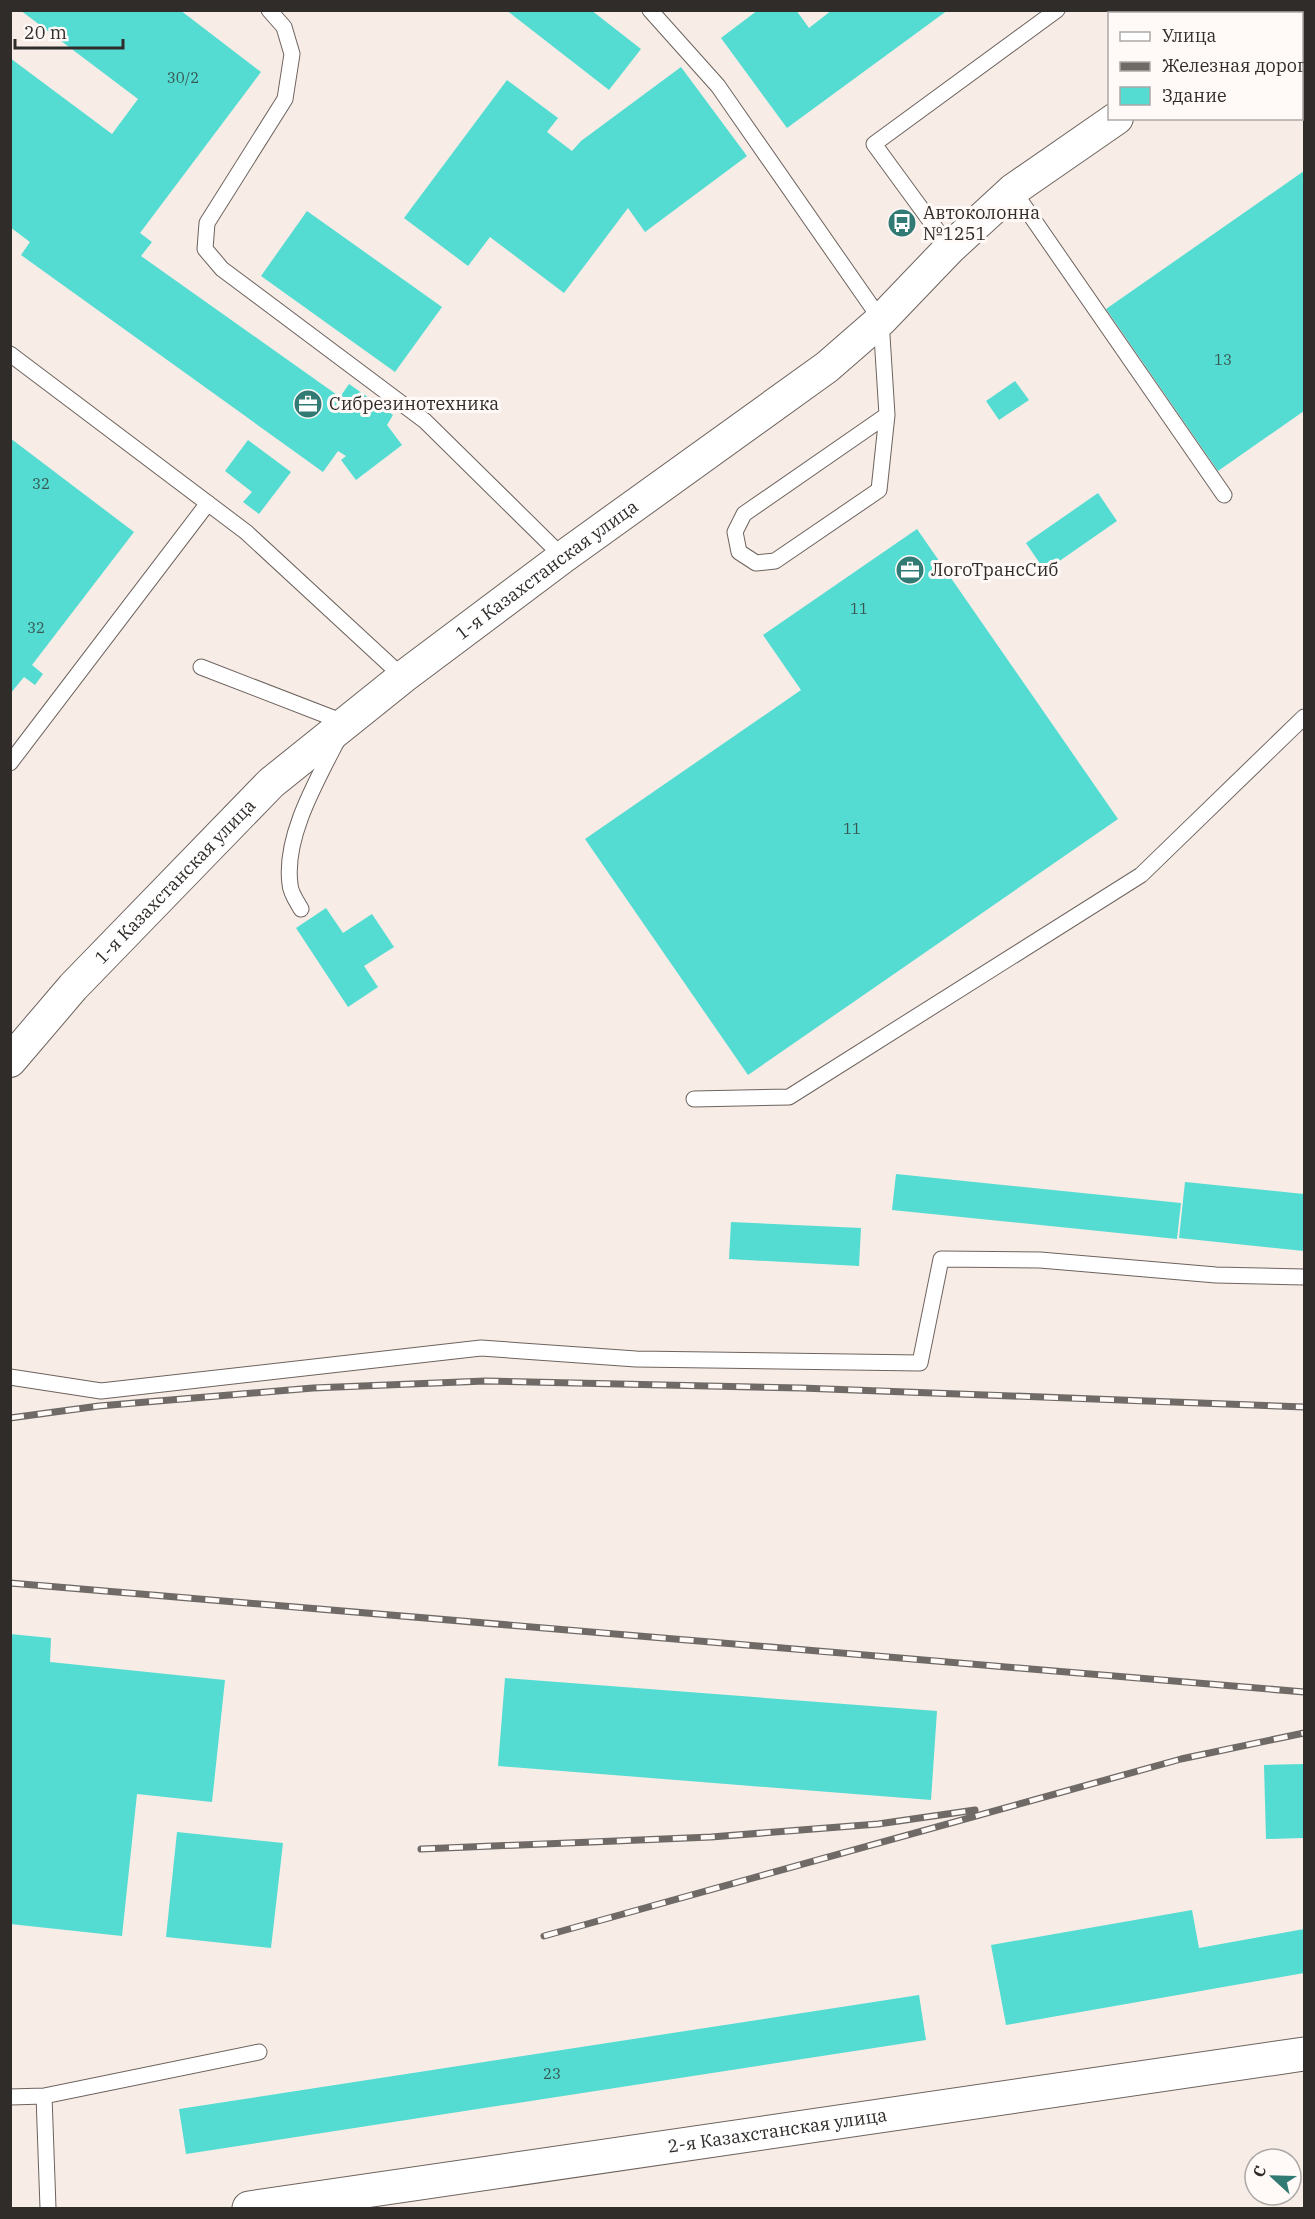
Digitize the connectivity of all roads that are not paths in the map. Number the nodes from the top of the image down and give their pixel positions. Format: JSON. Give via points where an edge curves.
{"nodes":[{"id":1,"x":269,"y":10,"type":"edge"},
{"id":2,"x":650,"y":10,"type":"edge"},
{"id":3,"x":1057,"y":10,"type":"edge"},
{"id":4,"x":1114,"y":120,"type":"edge"},
{"id":5,"x":1013,"y":190,"type":"junction"},
{"id":6,"x":950,"y":248,"type":"junction"},
{"id":7,"x":880,"y":320,"type":"junction"},
{"id":8,"x":10,"y":354,"type":"edge"},
{"id":9,"x":887,"y":415,"type":"junction"},
{"id":10,"x":1224,"y":495,"type":"dead end"},
{"id":11,"x":208,"y":503,"type":"junction"},
{"id":12,"x":563,"y":557,"type":"junction"},
{"id":13,"x":201,"y":667,"type":"dead end"},
{"id":14,"x":403,"y":677,"type":"junction"},
{"id":15,"x":1305,"y":717,"type":"edge"},
{"id":16,"x":346,"y":723,"type":"junction"},
{"id":17,"x":10,"y":763,"type":"edge"},
{"id":18,"x":301,"y":909,"type":"dead end"},
{"id":19,"x":10,"y":1061,"type":"edge"},
{"id":20,"x":694,"y":1099,"type":"dead end"},
{"id":21,"x":1305,"y":1277,"type":"edge"},
{"id":22,"x":10,"y":1377,"type":"edge"},
{"id":23,"x":259,"y":2052,"type":"dead end"},
{"id":24,"x":1305,"y":2054,"type":"edge"},
{"id":25,"x":44,"y":2096,"type":"junction"},
{"id":26,"x":10,"y":2097,"type":"edge"},
{"id":27,"x":48,"y":2208,"type":"edge"},
{"id":28,"x":249,"y":2208,"type":"edge"}],
"edges":[{"from":1,"to":12,"type":"lane","via":[[284,27],[292,54],[285,99],[207,223],[205,249],[222,269],[425,421]]},
{"from":2,"to":7,"type":"lane","via":[[717,86]]},
{"from":3,"to":6,"type":"lane","via":[[874,144]]},
{"from":4,"to":5,"type":"street","name":"1-я Казахстанская улица"},
{"from":5,"to":6,"type":"street","name":"1-я Казахстанская улица"},
{"from":5,"to":10,"type":"lane"},
{"from":6,"to":7,"type":"street","name":"1-я Казахстанская улица"},
{"from":7,"to":9,"type":"lane"},
{"from":7,"to":12,"type":"street","name":"1-я Казахстанская улица","via":[[827,367]]},
{"from":8,"to":11,"type":"lane"},
{"from":9,"to":9,"type":"lane","via":[[744,514],[735,532],[739,552],[756,563],[775,561],[879,490]]},
{"from":11,"to":14,"type":"lane","via":[[246,532]]},
{"from":11,"to":17,"type":"lane"},
{"from":12,"to":14,"type":"street","name":"1-я Казахстанская улица"},
{"from":13,"to":16,"type":"lane"},
{"from":14,"to":16,"type":"street","name":"1-я Казахстанская улица"},
{"from":15,"to":20,"type":"lane","via":[[1141,875],[789,1097]]},
{"from":16,"to":18,"type":"lane","via":[[305,807],[291,852],[290,885]]},
{"from":16,"to":19,"type":"street","name":"1-я Казахстанская улица","via":[[271,783],[73,987]]},
{"from":21,"to":22,"type":"lane","via":[[1216,1275],[1040,1260],[941,1259],[921,1363],[636,1359],[481,1348],[101,1391]]},
{"from":23,"to":25,"type":"lane"},
{"from":24,"to":28,"type":"street","name":"2-я Казахстанская улица"},
{"from":25,"to":26,"type":"lane"},
{"from":25,"to":27,"type":"lane"}]}
